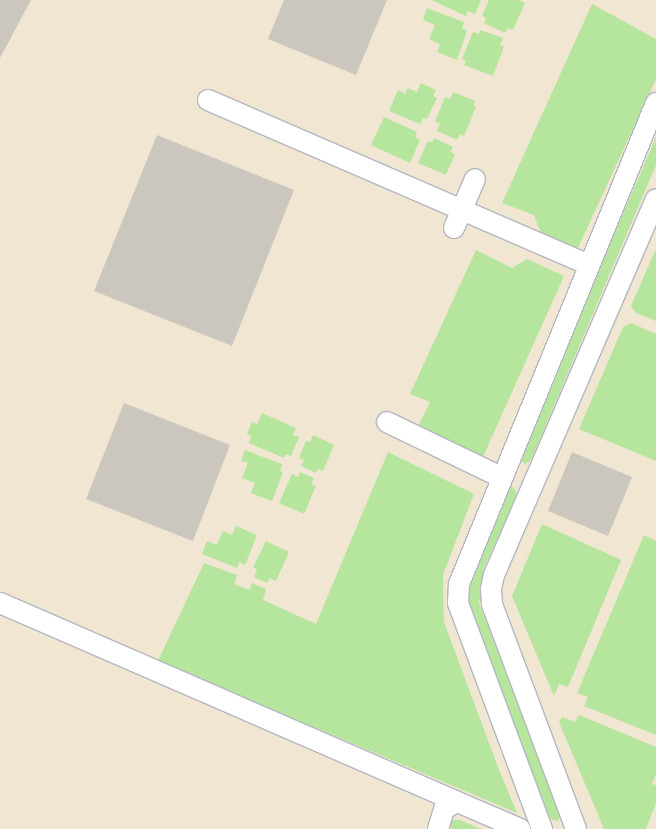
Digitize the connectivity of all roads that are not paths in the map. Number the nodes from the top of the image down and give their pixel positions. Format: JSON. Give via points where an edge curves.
{"nodes":[{"id":1,"x":208,"y":100,"type":"dead end"},
{"id":2,"x":656,"y":104,"type":"edge"},
{"id":3,"x":475,"y":179,"type":"dead end"},
{"id":4,"x":656,"y":199,"type":"edge"},
{"id":5,"x":462,"y":210,"type":"junction"},
{"id":6,"x":454,"y":228,"type":"dead end"},
{"id":7,"x":589,"y":265,"type":"junction"},
{"id":8,"x":387,"y":422,"type":"dead end"},
{"id":9,"x":501,"y":477,"type":"junction"},
{"id":10,"x":0,"y":603,"type":"edge"},
{"id":11,"x":456,"y":802,"type":"junction"},
{"id":12,"x":438,"y":829,"type":"edge"},
{"id":13,"x":520,"y":829,"type":"edge"},
{"id":14,"x":542,"y":829,"type":"edge"},
{"id":15,"x":576,"y":829,"type":"edge"}],
"edges":[{"from":1,"to":5,"type":"street"},
{"from":2,"to":7,"type":"street"},
{"from":3,"to":5,"type":"street"},
{"from":4,"to":15,"type":"street","via":[[494,575],[491,589],[492,604]]},
{"from":5,"to":6,"type":"street"},
{"from":5,"to":7,"type":"street"},
{"from":7,"to":9,"type":"street"},
{"from":8,"to":9,"type":"street"},
{"from":9,"to":14,"type":"street","via":[[464,567],[459,584],[458,604]]},
{"from":10,"to":11,"type":"street"},
{"from":11,"to":12,"type":"street","via":[[444,809]]},
{"from":11,"to":13,"type":"street"}]}
